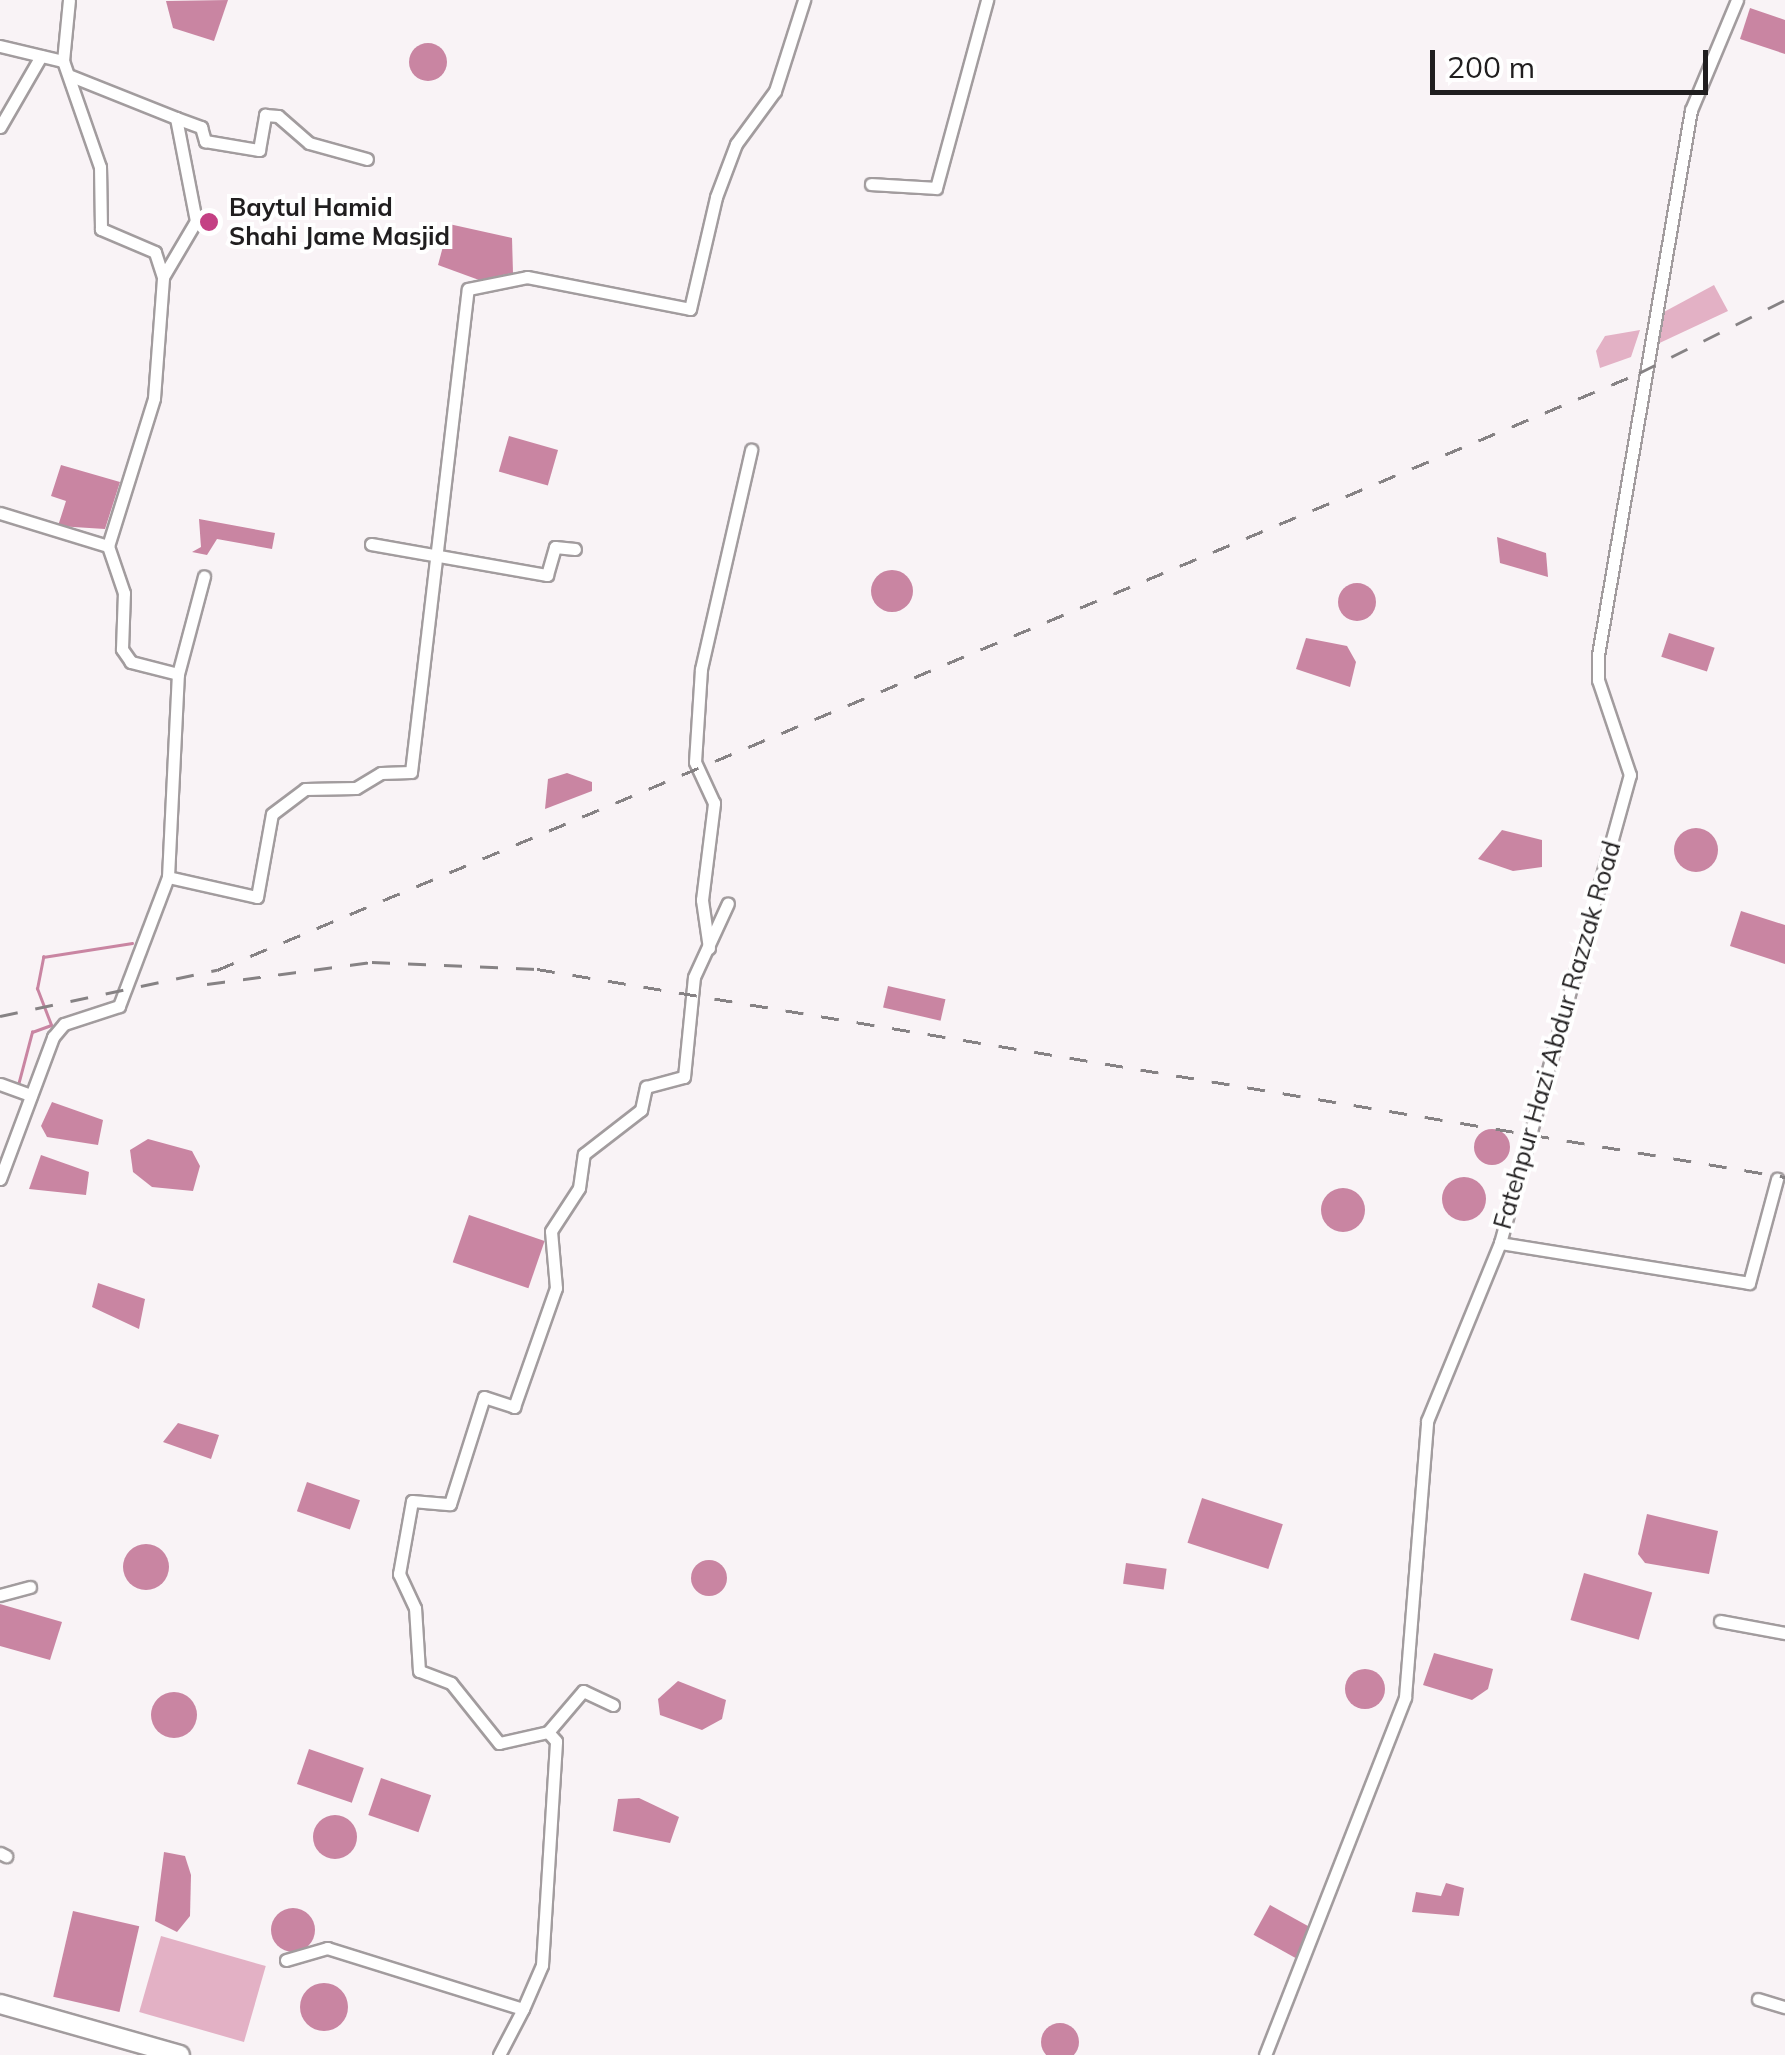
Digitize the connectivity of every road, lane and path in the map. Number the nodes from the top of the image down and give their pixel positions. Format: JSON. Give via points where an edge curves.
{"nodes":[{"id":1,"x":70,"y":0,"type":"edge"},
{"id":2,"x":804,"y":0,"type":"edge"},
{"id":3,"x":987,"y":0,"type":"edge"},
{"id":4,"x":1738,"y":0,"type":"edge"},
{"id":5,"x":0,"y":46,"type":"edge"},
{"id":6,"x":42,"y":56,"type":"junction"},
{"id":7,"x":63,"y":62,"type":"junction"},
{"id":8,"x":71,"y":76,"type":"junction"},
{"id":9,"x":176,"y":118,"type":"junction"},
{"id":10,"x":0,"y":127,"type":"edge"},
{"id":11,"x":366,"y":159,"type":"dead end"},
{"id":12,"x":870,"y":184,"type":"dead end"},
{"id":13,"x":163,"y":277,"type":"junction"},
{"id":14,"x":751,"y":450,"type":"dead end"},
{"id":15,"x":0,"y":513,"type":"edge"},
{"id":16,"x":371,"y":544,"type":"dead end"},
{"id":17,"x":108,"y":546,"type":"junction"},
{"id":18,"x":575,"y":549,"type":"dead end"},
{"id":19,"x":438,"y":552,"type":"junction"},
{"id":20,"x":204,"y":576,"type":"dead end"},
{"id":21,"x":178,"y":674,"type":"junction"},
{"id":22,"x":168,"y":877,"type":"junction"},
{"id":23,"x":728,"y":903,"type":"dead end"},
{"id":24,"x":709,"y":952,"type":"junction"},
{"id":25,"x":0,"y":1084,"type":"edge"},
{"id":26,"x":31,"y":1095,"type":"junction"},
{"id":27,"x":1777,"y":1178,"type":"dead end"},
{"id":28,"x":0,"y":1180,"type":"edge"},
{"id":29,"x":1500,"y":1243,"type":"junction"},
{"id":30,"x":30,"y":1587,"type":"dead end"},
{"id":31,"x":0,"y":1595,"type":"edge"},
{"id":32,"x":1720,"y":1620,"type":"dead end"},
{"id":33,"x":1785,"y":1632,"type":"edge"},
{"id":34,"x":613,"y":1705,"type":"dead end"},
{"id":35,"x":548,"y":1732,"type":"junction"},
{"id":36,"x":286,"y":1960,"type":"dead end"},
{"id":37,"x":1758,"y":1999,"type":"dead end"},
{"id":38,"x":0,"y":2004,"type":"edge"},
{"id":39,"x":1785,"y":2007,"type":"edge"},
{"id":40,"x":523,"y":2009,"type":"junction"},
{"id":41,"x":0,"y":2016,"type":"edge"},
{"id":42,"x":153,"y":2055,"type":"edge"},
{"id":43,"x":180,"y":2055,"type":"edge"},
{"id":44,"x":499,"y":2055,"type":"edge"},
{"id":45,"x":1265,"y":2055,"type":"edge"}],
"edges":[{"from":1,"to":7,"type":"street"},
{"from":2,"to":19,"type":"street","via":[[774,91],[736,144],[716,197],[690,308],[527,277],[468,290]]},
{"from":3,"to":12,"type":"street","via":[[936,188]]},
{"from":4,"to":29,"type":"street","name":"Fatehpur Hazi Abdur Razzak Road","via":[[1691,110],[1631,420],[1622,548],[1598,655],[1598,680],[1630,775]]},
{"from":5,"to":6,"type":"street"},
{"from":6,"to":7,"type":"street"},
{"from":6,"to":10,"type":"street"},
{"from":7,"to":8,"type":"street"},
{"from":8,"to":9,"type":"street"},
{"from":8,"to":13,"type":"street","via":[[100,167],[100,229],[155,252]]},
{"from":9,"to":11,"type":"street","via":[[201,127],[205,141],[259,150],[265,115],[278,116],[309,142]]},
{"from":9,"to":13,"type":"street","via":[[196,221]]},
{"from":13,"to":17,"type":"street","via":[[154,398]]},
{"from":14,"to":24,"type":"street","via":[[701,668],[695,762],[714,803],[702,900]]},
{"from":15,"to":17,"type":"street"},
{"from":16,"to":19,"type":"street"},
{"from":17,"to":21,"type":"street","via":[[124,593],[122,648],[131,662]]},
{"from":18,"to":19,"type":"street","via":[[555,547],[547,576]]},
{"from":19,"to":22,"type":"street","via":[[411,772],[381,773],[356,788],[305,788],[272,814],[256,897]]},
{"from":20,"to":21,"type":"street"},
{"from":21,"to":22,"type":"street"},
{"from":22,"to":26,"type":"street","via":[[119,1006],[64,1024]]},
{"from":23,"to":24,"type":"street"},
{"from":24,"to":35,"type":"street","via":[[694,977],[684,1076],[646,1087],[642,1110],[584,1154],[579,1188],[551,1231],[556,1288],[514,1407],[484,1397],[450,1504],[412,1501],[399,1574],[415,1608],[419,1671],[452,1684],[500,1744]]},
{"from":25,"to":26,"type":"street"},
{"from":26,"to":28,"type":"street"},
{"from":27,"to":29,"type":"street","via":[[1749,1284]]},
{"from":29,"to":45,"type":"street","name":"Fatehpur Hazi Abdur Razzak Road","via":[[1427,1421],[1405,1697]]},
{"from":30,"to":31,"type":"street"},
{"from":32,"to":33,"type":"street"},
{"from":34,"to":35,"type":"street","via":[[583,1692]]},
{"from":35,"to":40,"type":"street","via":[[556,1741],[542,1965]]},
{"from":36,"to":40,"type":"street","via":[[327,1948]]},
{"from":37,"to":39,"type":"street"},
{"from":38,"to":43,"type":"highway"},
{"from":40,"to":44,"type":"street"},
{"from":41,"to":42,"type":"highway"}]}
